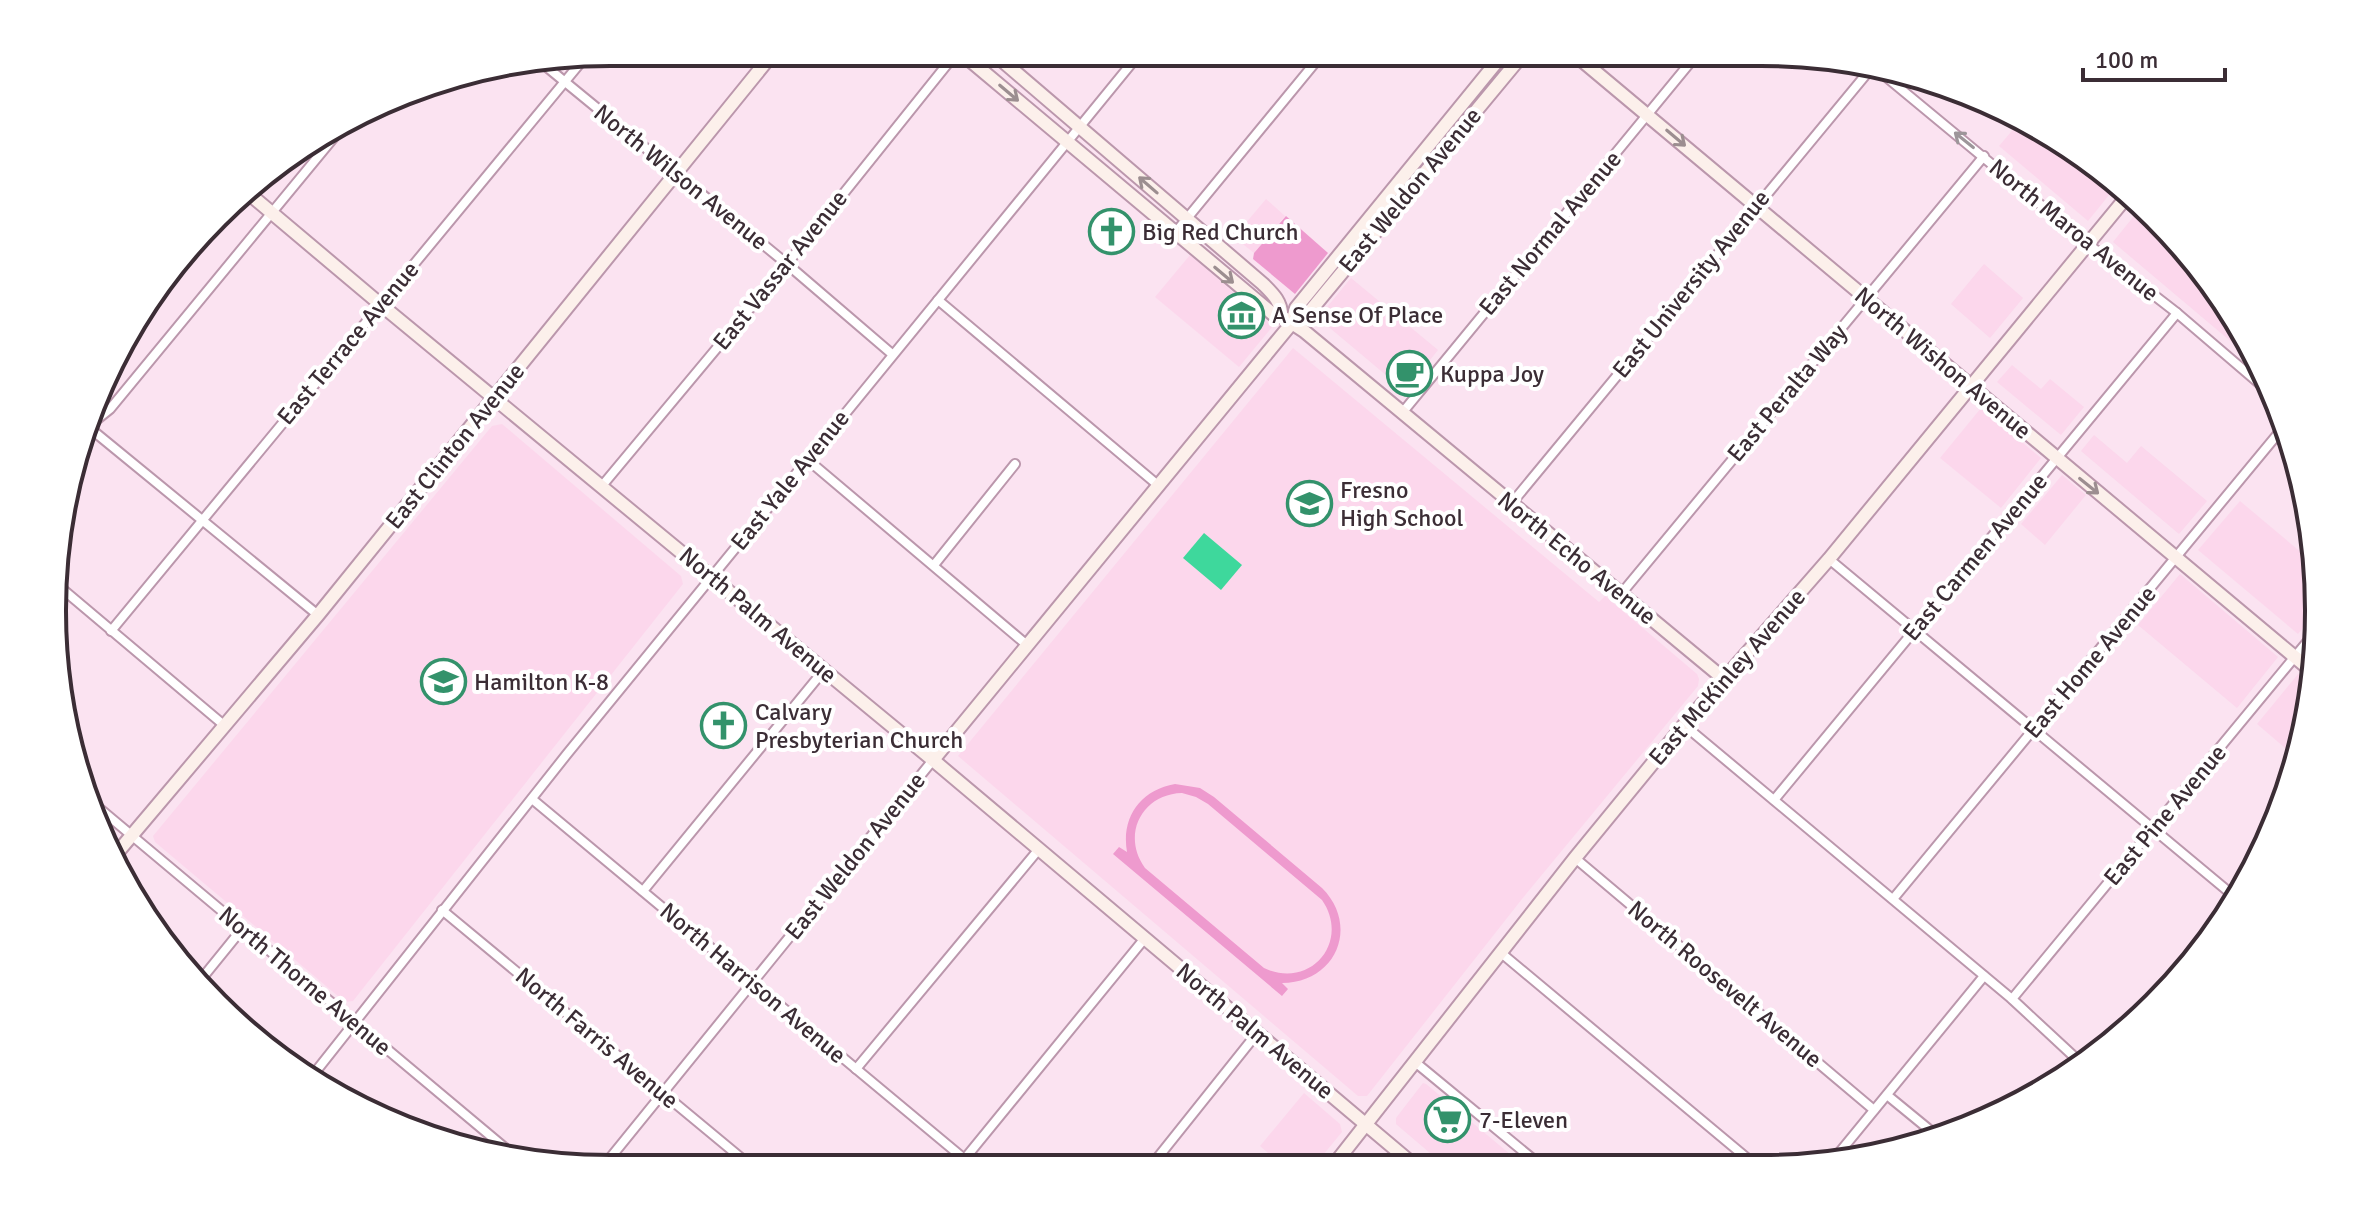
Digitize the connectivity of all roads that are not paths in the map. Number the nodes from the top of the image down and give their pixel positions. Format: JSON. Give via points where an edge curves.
{"nodes":[{"id":1,"x":763,"y":66,"type":"edge"},
{"id":2,"x":947,"y":66,"type":"edge"},
{"id":3,"x":975,"y":66,"type":"edge"},
{"id":4,"x":1009,"y":66,"type":"edge"},
{"id":5,"x":1129,"y":66,"type":"edge"},
{"id":6,"x":1312,"y":66,"type":"edge"},
{"id":7,"x":1493,"y":66,"type":"edge"},
{"id":8,"x":1513,"y":66,"type":"edge"},
{"id":9,"x":1589,"y":66,"type":"edge"},
{"id":10,"x":1687,"y":66,"type":"edge"},
{"id":11,"x":577,"y":67,"type":"edge"},
{"id":12,"x":550,"y":70,"type":"edge"},
{"id":13,"x":1865,"y":76,"type":"edge"},
{"id":14,"x":565,"y":82,"type":"junction"},
{"id":15,"x":1894,"y":83,"type":"edge"},
{"id":16,"x":1457,"y":110,"type":"junction"},
{"id":17,"x":1647,"y":115,"type":"junction"},
{"id":18,"x":1469,"y":119,"type":"junction"},
{"id":19,"x":1079,"y":125,"type":"junction"},
{"id":20,"x":1066,"y":141,"type":"junction"},
{"id":21,"x":326,"y":146,"type":"edge"},
{"id":22,"x":1984,"y":156,"type":"junction"},
{"id":23,"x":675,"y":173,"type":"junction"},
{"id":24,"x":1389,"y":193,"type":"junction"},
{"id":25,"x":254,"y":198,"type":"edge"},
{"id":26,"x":1400,"y":202,"type":"junction"},
{"id":27,"x":2122,"y":203,"type":"edge"},
{"id":28,"x":1756,"y":205,"type":"junction"},
{"id":29,"x":271,"y":213,"type":"junction"},
{"id":30,"x":1187,"y":219,"type":"junction"},
{"id":31,"x":1175,"y":233,"type":"junction"},
{"id":32,"x":2088,"y":244,"type":"junction"},
{"id":33,"x":787,"y":264,"type":"junction"},
{"id":34,"x":1866,"y":298,"type":"junction"},
{"id":35,"x":938,"y":300,"type":"junction"},
{"id":36,"x":380,"y":304,"type":"junction"},
{"id":37,"x":2177,"y":313,"type":"junction"},
{"id":38,"x":1287,"y":320,"type":"junction"},
{"id":39,"x":892,"y":354,"type":"junction"},
{"id":40,"x":2253,"y":378,"type":"edge"},
{"id":41,"x":1971,"y":386,"type":"junction"},
{"id":42,"x":494,"y":399,"type":"junction"},
{"id":43,"x":1402,"y":413,"type":"junction"},
{"id":44,"x":102,"y":415,"type":"edge"},
{"id":45,"x":95,"y":434,"type":"edge"},
{"id":46,"x":2276,"y":436,"type":"edge"},
{"id":47,"x":2056,"y":459,"type":"junction"},
{"id":48,"x":808,"y":460,"type":"junction"},
{"id":49,"x":1015,"y":464,"type":"dead end"},
{"id":50,"x":1159,"y":486,"type":"junction"},
{"id":51,"x":601,"y":487,"type":"junction"},
{"id":52,"x":1511,"y":504,"type":"junction"},
{"id":53,"x":202,"y":521,"type":"junction"},
{"id":54,"x":2177,"y":558,"type":"junction"},
{"id":55,"x":1829,"y":559,"type":"junction"},
{"id":56,"x":934,"y":565,"type":"junction"},
{"id":57,"x":712,"y":576,"type":"junction"},
{"id":58,"x":66,"y":593,"type":"edge"},
{"id":59,"x":1621,"y":594,"type":"junction"},
{"id":60,"x":318,"y":615,"type":"junction"},
{"id":61,"x":1914,"y":630,"type":"junction"},
{"id":62,"x":111,"y":631,"type":"junction"},
{"id":63,"x":1027,"y":645,"type":"junction"},
{"id":64,"x":2304,"y":646,"type":"edge"},
{"id":65,"x":2295,"y":657,"type":"junction"},
{"id":66,"x":2302,"y":663,"type":"edge"},
{"id":67,"x":824,"y":670,"type":"junction"},
{"id":68,"x":1724,"y":679,"type":"junction"},
{"id":69,"x":1684,"y":725,"type":"junction"},
{"id":70,"x":225,"y":726,"type":"junction"},
{"id":71,"x":2033,"y":730,"type":"junction"},
{"id":72,"x":933,"y":760,"type":"junction"},
{"id":73,"x":532,"y":799,"type":"junction"},
{"id":74,"x":1774,"y":800,"type":"junction"},
{"id":75,"x":105,"y":813,"type":"edge"},
{"id":76,"x":2154,"y":829,"type":"junction"},
{"id":77,"x":131,"y":835,"type":"junction"},
{"id":78,"x":121,"y":848,"type":"edge"},
{"id":79,"x":1039,"y":849,"type":"junction"},
{"id":80,"x":1575,"y":858,"type":"junction"},
{"id":81,"x":2227,"y":890,"type":"edge"},
{"id":82,"x":643,"y":891,"type":"junction"},
{"id":83,"x":1893,"y":899,"type":"junction"},
{"id":84,"x":442,"y":910,"type":"junction"},
{"id":85,"x":242,"y":929,"type":"junction"},
{"id":86,"x":1145,"y":938,"type":"junction"},
{"id":87,"x":1500,"y":952,"type":"junction"},
{"id":88,"x":205,"y":974,"type":"edge"},
{"id":89,"x":1984,"y":976,"type":"junction"},
{"id":90,"x":753,"y":981,"type":"junction"},
{"id":91,"x":2012,"y":999,"type":"junction"},
{"id":92,"x":355,"y":1023,"type":"junction"},
{"id":93,"x":1258,"y":1032,"type":"junction"},
{"id":94,"x":2073,"y":1056,"type":"edge"},
{"id":95,"x":1415,"y":1062,"type":"junction"},
{"id":96,"x":318,"y":1069,"type":"edge"},
{"id":97,"x":856,"y":1069,"type":"junction"},
{"id":98,"x":664,"y":1093,"type":"junction"},
{"id":99,"x":1887,"y":1095,"type":"junction"},
{"id":100,"x":1874,"y":1110,"type":"junction"},
{"id":101,"x":1366,"y":1125,"type":"junction"},
{"id":102,"x":1928,"y":1128,"type":"edge"},
{"id":103,"x":500,"y":1144,"type":"edge"},
{"id":104,"x":1843,"y":1148,"type":"edge"},
{"id":105,"x":613,"y":1155,"type":"edge"},
{"id":106,"x":738,"y":1155,"type":"edge"},
{"id":107,"x":959,"y":1155,"type":"edge"},
{"id":108,"x":967,"y":1155,"type":"edge"},
{"id":109,"x":1160,"y":1155,"type":"edge"},
{"id":110,"x":1342,"y":1155,"type":"edge"},
{"id":111,"x":1402,"y":1155,"type":"edge"},
{"id":112,"x":1528,"y":1155,"type":"edge"},
{"id":113,"x":1743,"y":1155,"type":"edge"}],
"edges":[{"from":1,"to":23,"type":"main road","name":"East Clinton Avenue"},
{"from":2,"to":33,"type":"street","name":"East Vassar Avenue"},
{"from":3,"to":20,"type":"main road","one_way":true},
{"from":4,"to":19,"type":"main road"},
{"from":5,"to":19,"type":"street","name":"East Yale Avenue"},
{"from":6,"to":30,"type":"street"},
{"from":7,"to":16,"type":"main road","name":"East Weldon Avenue"},
{"from":8,"to":18,"type":"main road","name":"East Weldon Avenue"},
{"from":9,"to":17,"type":"main road","name":"North Wishon Avenue"},
{"from":10,"to":17,"type":"street","name":"East Normal Avenue"},
{"from":11,"to":14,"type":"street","name":"East Terrace Avenue"},
{"from":12,"to":14,"type":"street","name":"North Wilson Avenue"},
{"from":13,"to":28,"type":"street","name":"East University Avenue"},
{"from":14,"to":23,"type":"street","name":"North Wilson Avenue"},
{"from":14,"to":36,"type":"street","name":"East Terrace Avenue"},
{"from":22,"to":15,"type":"street","name":"North Maroa Avenue","one_way":true},
{"from":16,"to":18,"type":"main road"},
{"from":16,"to":24,"type":"main road","name":"East Weldon Avenue"},
{"from":17,"to":28,"type":"main road","name":"North Wishon Avenue","one_way":true},
{"from":17,"to":43,"type":"street","name":"East Normal Avenue"},
{"from":18,"to":26,"type":"main road","name":"East Weldon Avenue"},
{"from":19,"to":20,"type":"street","name":"East Yale Avenue"},
{"from":30,"to":19,"type":"main road","one_way":true},
{"from":20,"to":31,"type":"main road"},
{"from":20,"to":35,"type":"street","name":"East Yale Avenue"},
{"from":21,"to":29,"type":"street"},
{"from":22,"to":32,"type":"street","name":"North Maroa Avenue"},
{"from":22,"to":34,"type":"street","name":"East Peralta Way"},
{"from":23,"to":33,"type":"street","name":"North Wilson Avenue"},
{"from":23,"to":42,"type":"main road","name":"East Clinton Avenue"},
{"from":24,"to":26,"type":"main road"},
{"from":24,"to":38,"type":"main road","name":"East Weldon Avenue"},
{"from":25,"to":29,"type":"main road","name":"North Palm Avenue"},
{"from":26,"to":38,"type":"main road","name":"East Weldon Avenue","via":[[1306,316]]},
{"from":27,"to":32,"type":"main road","name":"East McKinley Avenue"},
{"from":28,"to":34,"type":"main road","name":"North Wishon Avenue"},
{"from":28,"to":52,"type":"street","name":"East University Avenue"},
{"from":29,"to":36,"type":"main road","name":"North Palm Avenue"},
{"from":29,"to":44,"type":"street"},
{"from":30,"to":31,"type":"street"},
{"from":30,"to":38,"type":"main road","via":[[1273,294]]},
{"from":31,"to":38,"type":"main road","one_way":true,"via":[[1274,315]]},
{"from":32,"to":37,"type":"street","name":"North Maroa Avenue"},
{"from":32,"to":41,"type":"main road","name":"East McKinley Avenue"},
{"from":33,"to":39,"type":"street","name":"North Wilson Avenue"},
{"from":33,"to":51,"type":"street","name":"East Vassar Avenue"},
{"from":34,"to":41,"type":"main road","name":"North Wishon Avenue"},
{"from":34,"to":59,"type":"street","name":"East Peralta Way"},
{"from":35,"to":39,"type":"street","name":"East Yale Avenue"},
{"from":35,"to":50,"type":"street"},
{"from":36,"to":42,"type":"main road","name":"North Palm Avenue"},
{"from":36,"to":53,"type":"street","name":"East Terrace Avenue"},
{"from":37,"to":40,"type":"street","name":"North Maroa Avenue"},
{"from":37,"to":47,"type":"street","name":"East Carmen Avenue"},
{"from":38,"to":43,"type":"main road","name":"North Echo Avenue"},
{"from":38,"to":50,"type":"main road","name":"East Weldon Avenue"},
{"from":39,"to":48,"type":"street","name":"East Yale Avenue"},
{"from":41,"to":47,"type":"main road","name":"North Wishon Avenue"},
{"from":41,"to":55,"type":"main road","name":"East McKinley Avenue"},
{"from":42,"to":51,"type":"main road","name":"North Palm Avenue"},
{"from":42,"to":60,"type":"main road","name":"East Clinton Avenue"},
{"from":43,"to":52,"type":"main road","name":"North Echo Avenue"},
{"from":45,"to":53,"type":"street"},
{"from":46,"to":54,"type":"street","name":"East Home Avenue"},
{"from":47,"to":54,"type":"main road","name":"North Wishon Avenue","one_way":true},
{"from":47,"to":61,"type":"street","name":"East Carmen Avenue"},
{"from":48,"to":56,"type":"street"},
{"from":48,"to":57,"type":"street","name":"East Yale Avenue"},
{"from":49,"to":56,"type":"street"},
{"from":50,"to":63,"type":"main road","name":"East Weldon Avenue"},
{"from":51,"to":57,"type":"main road","name":"North Palm Avenue"},
{"from":52,"to":59,"type":"main road","name":"North Echo Avenue"},
{"from":53,"to":60,"type":"street"},
{"from":53,"to":62,"type":"street","name":"East Terrace Avenue"},
{"from":54,"to":65,"type":"main road","name":"North Wishon Avenue"},
{"from":54,"to":71,"type":"street","name":"East Home Avenue"},
{"from":55,"to":61,"type":"street"},
{"from":55,"to":68,"type":"main road","name":"East McKinley Avenue"},
{"from":56,"to":63,"type":"street"},
{"from":57,"to":67,"type":"main road","name":"North Palm Avenue"},
{"from":57,"to":73,"type":"street","name":"East Yale Avenue"},
{"from":58,"to":62,"type":"street"},
{"from":59,"to":68,"type":"main road","name":"North Echo Avenue"},
{"from":60,"to":70,"type":"main road","name":"East Clinton Avenue"},
{"from":61,"to":71,"type":"street"},
{"from":61,"to":74,"type":"street","name":"East Carmen Avenue"},
{"from":62,"to":70,"type":"street"},
{"from":63,"to":72,"type":"main road","name":"East Weldon Avenue"},
{"from":64,"to":65,"type":"street","name":"East Pine Avenue"},
{"from":65,"to":66,"type":"main road","name":"North Wishon Avenue"},
{"from":65,"to":76,"type":"street","name":"East Pine Avenue"},
{"from":67,"to":72,"type":"main road","name":"North Palm Avenue"},
{"from":67,"to":82,"type":"street"},
{"from":68,"to":69,"type":"main road","name":"East McKinley Avenue"},
{"from":69,"to":74,"type":"street"},
{"from":69,"to":80,"type":"main road","name":"East McKinley Avenue"},
{"from":70,"to":77,"type":"main road","name":"East Clinton Avenue"},
{"from":71,"to":76,"type":"street"},
{"from":71,"to":83,"type":"street","name":"East Home Avenue"},
{"from":72,"to":79,"type":"main road","name":"North Palm Avenue"},
{"from":72,"to":90,"type":"street","name":"East Weldon Avenue"},
{"from":73,"to":82,"type":"street","name":"North Harrison Avenue"},
{"from":73,"to":84,"type":"street","name":"East Yale Avenue"},
{"from":74,"to":83,"type":"street"},
{"from":75,"to":77,"type":"street","name":"North Thorne Avenue"},
{"from":76,"to":81,"type":"street"},
{"from":76,"to":91,"type":"street","name":"East Pine Avenue"},
{"from":77,"to":78,"type":"main road","name":"East Clinton Avenue"},
{"from":77,"to":85,"type":"street","name":"North Thorne Avenue"},
{"from":79,"to":86,"type":"main road","name":"North Palm Avenue"},
{"from":79,"to":97,"type":"street"},
{"from":80,"to":87,"type":"main road","name":"East McKinley Avenue"},
{"from":80,"to":100,"type":"street","name":"North Roosevelt Avenue"},
{"from":82,"to":90,"type":"street","name":"North Harrison Avenue"},
{"from":83,"to":89,"type":"street"},
{"from":84,"to":92,"type":"street","name":"East Yale Avenue"},
{"from":84,"to":98,"type":"street","name":"North Farris Avenue"},
{"from":85,"to":88,"type":"street"},
{"from":85,"to":92,"type":"street","name":"North Thorne Avenue"},
{"from":86,"to":93,"type":"main road","name":"North Palm Avenue"},
{"from":86,"to":108,"type":"street"},
{"from":87,"to":95,"type":"main road","name":"East McKinley Avenue"},
{"from":87,"to":113,"type":"street"},
{"from":89,"to":91,"type":"street"},
{"from":89,"to":99,"type":"street"},
{"from":90,"to":97,"type":"street","name":"North Harrison Avenue"},
{"from":90,"to":98,"type":"street","name":"East Weldon Avenue"},
{"from":91,"to":94,"type":"street"},
{"from":92,"to":96,"type":"street","name":"East Yale Avenue"},
{"from":92,"to":103,"type":"street","name":"North Thorne Avenue"},
{"from":93,"to":101,"type":"main road","name":"North Palm Avenue"},
{"from":93,"to":109,"type":"street"},
{"from":95,"to":101,"type":"main road","name":"East McKinley Avenue"},
{"from":95,"to":112,"type":"street"},
{"from":97,"to":107,"type":"street","name":"North Harrison Avenue"},
{"from":98,"to":105,"type":"street","name":"East Weldon Avenue"},
{"from":98,"to":106,"type":"street","name":"North Farris Avenue"},
{"from":99,"to":100,"type":"street"},
{"from":99,"to":102,"type":"street"},
{"from":100,"to":104,"type":"street"},
{"from":101,"to":110,"type":"main road","name":"East McKinley Avenue"},
{"from":101,"to":111,"type":"main road","name":"North Palm Avenue"}]}
